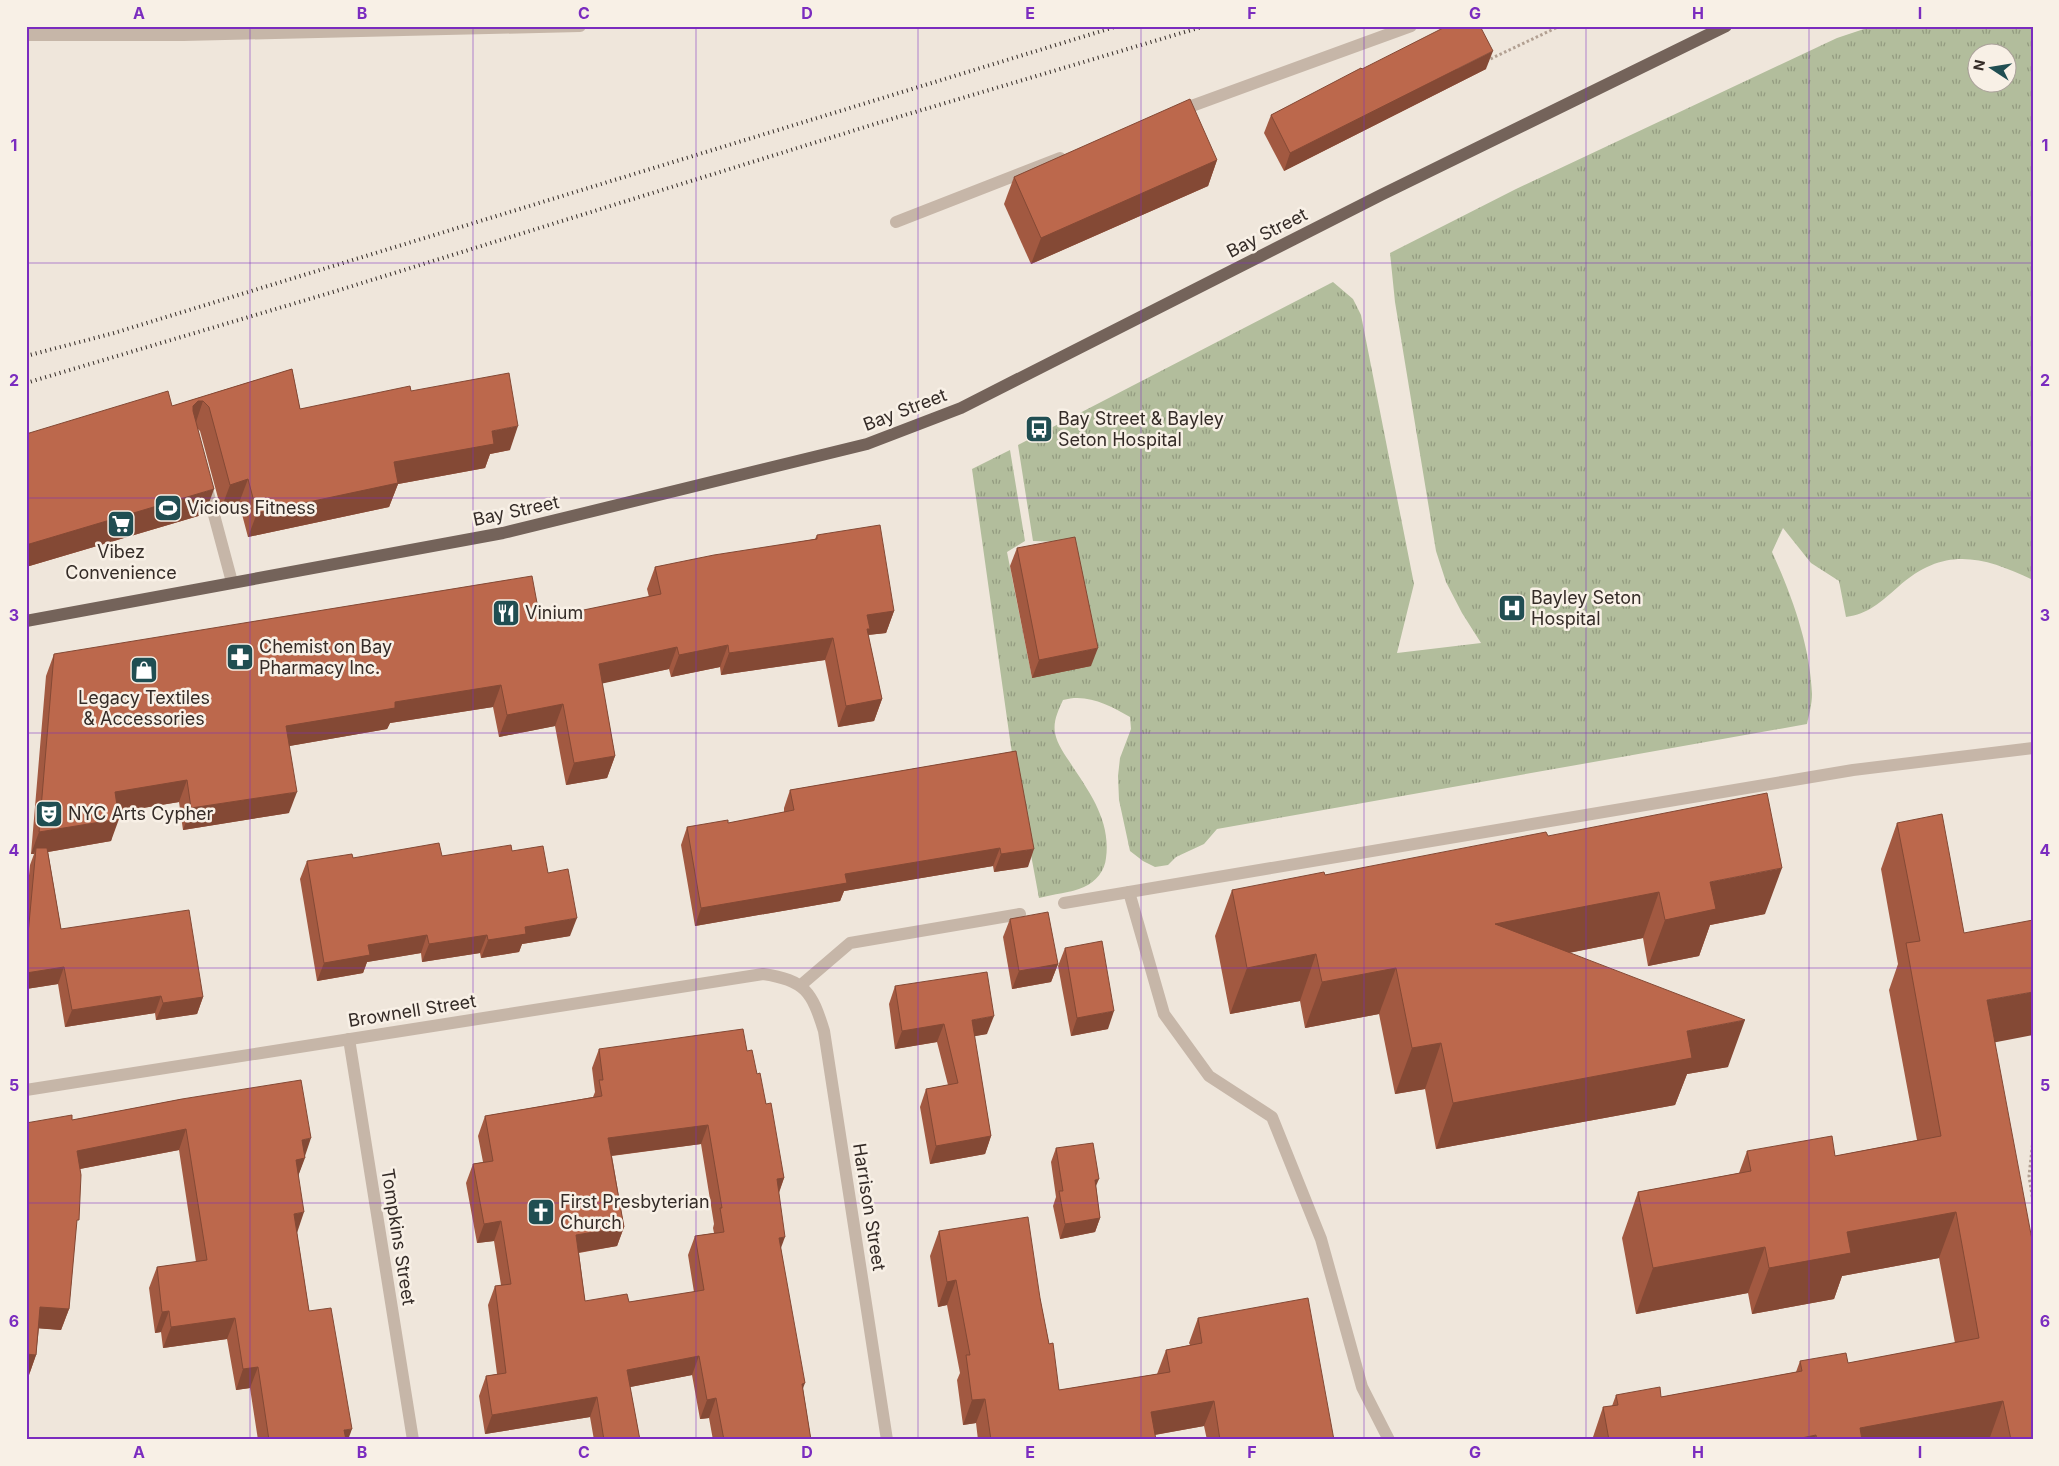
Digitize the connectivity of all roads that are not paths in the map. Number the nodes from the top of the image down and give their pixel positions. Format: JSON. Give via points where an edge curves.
{"nodes":[{"id":1,"x":580,"y":26,"type":"edge"},
{"id":2,"x":1411,"y":26,"type":"edge"},
{"id":3,"x":1726,"y":26,"type":"edge"},
{"id":4,"x":26,"y":35,"type":"edge"},
{"id":5,"x":1167,"y":115,"type":"edge"},
{"id":6,"x":1068,"y":155,"type":"edge"},
{"id":7,"x":896,"y":222,"type":"dead end"},
{"id":8,"x":202,"y":471,"type":"edge"},
{"id":9,"x":232,"y":582,"type":"junction"},
{"id":10,"x":26,"y":621,"type":"edge"},
{"id":11,"x":2033,"y":748,"type":"edge"},
{"id":12,"x":1129,"y":892,"type":"junction"},
{"id":13,"x":1064,"y":903,"type":"dead end"},
{"id":14,"x":1020,"y":914,"type":"dead end"},
{"id":15,"x":801,"y":985,"type":"junction"},
{"id":16,"x":349,"y":1039,"type":"junction"},
{"id":17,"x":26,"y":1090,"type":"edge"},
{"id":18,"x":412,"y":1440,"type":"edge"},
{"id":19,"x":887,"y":1440,"type":"edge"},
{"id":20,"x":1389,"y":1440,"type":"edge"}],
"edges":[{"from":1,"to":4,"type":"street","via":[[183,35]]},
{"from":2,"to":5,"type":"street"},
{"from":3,"to":9,"type":"main road","name":"Bay Street","via":[[1381,195],[962,408],[867,444],[503,533]]},
{"from":6,"to":7,"type":"street"},
{"from":8,"to":9,"type":"street"},
{"from":9,"to":10,"type":"main road","name":"Bay Street"},
{"from":11,"to":12,"type":"street","via":[[1853,770]]},
{"from":12,"to":13,"type":"street"},
{"from":12,"to":20,"type":"street","via":[[1164,1014],[1209,1076],[1272,1117],[1321,1239],[1362,1387]]},
{"from":14,"to":15,"type":"street","via":[[850,943]]},
{"from":15,"to":16,"type":"street","name":"Brownell Street","via":[[784,977],[763,974]]},
{"from":15,"to":19,"type":"street","name":"Harrison Street","via":[[816,1003],[824,1031]]},
{"from":16,"to":17,"type":"street","name":"Brownell Street"},
{"from":16,"to":18,"type":"street","name":"Tompkins Street"}]}
